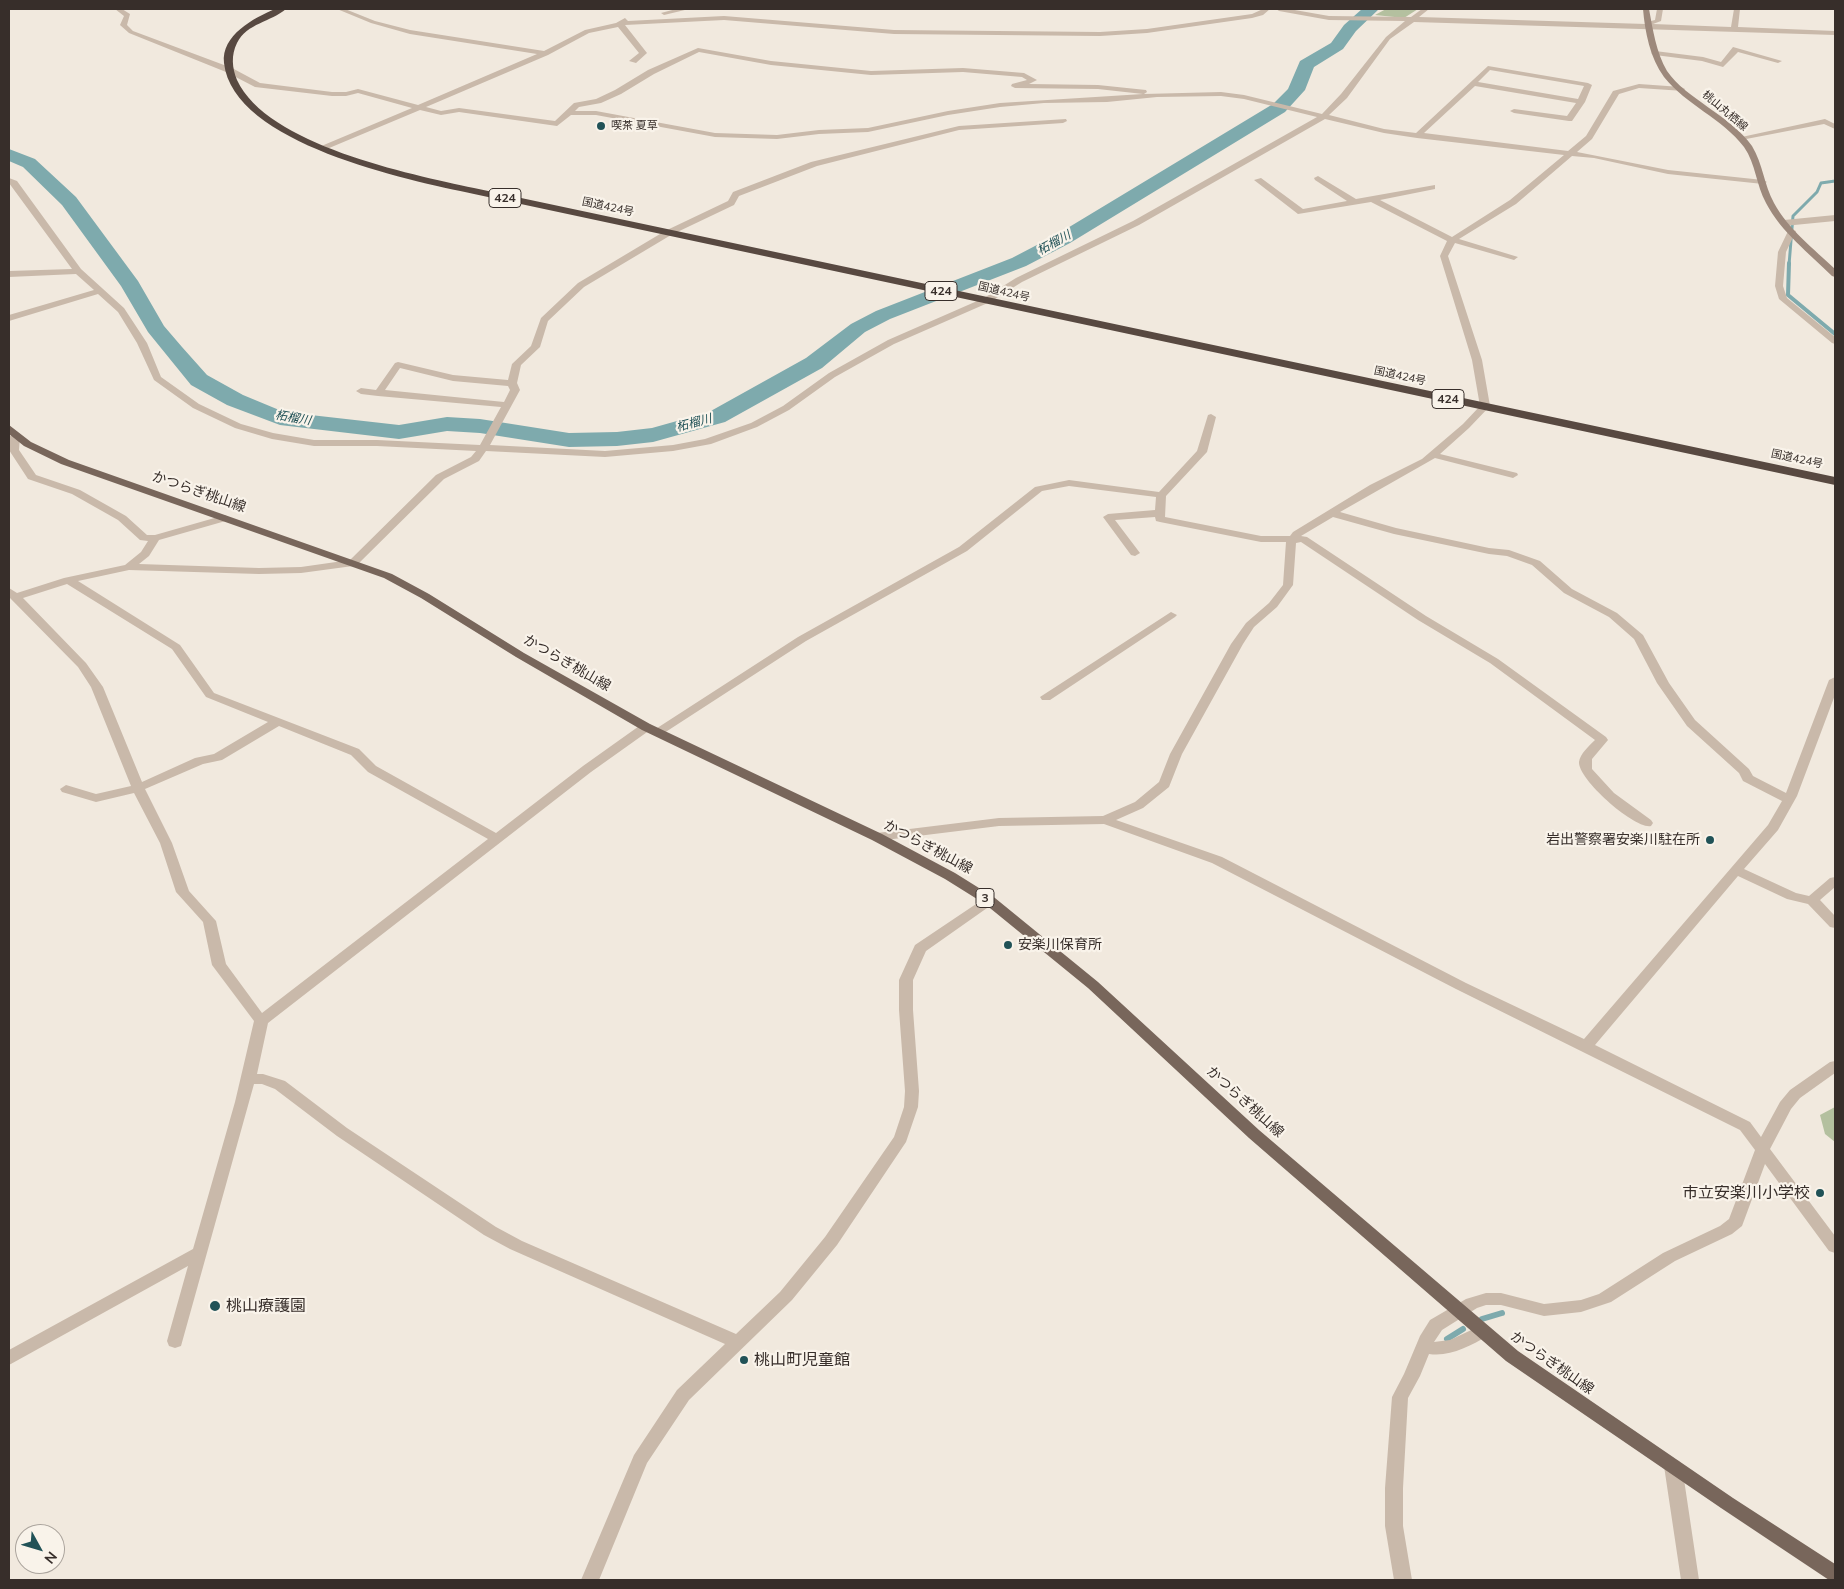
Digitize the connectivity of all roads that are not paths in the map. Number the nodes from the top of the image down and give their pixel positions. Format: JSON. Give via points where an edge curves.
{"nodes":[{"id":1,"x":118,"y":9,"type":"edge"},
{"id":2,"x":282,"y":9,"type":"edge"},
{"id":3,"x":340,"y":9,"type":"edge"},
{"id":4,"x":686,"y":9,"type":"edge"},
{"id":5,"x":1267,"y":9,"type":"edge"},
{"id":6,"x":1279,"y":9,"type":"edge"},
{"id":7,"x":1426,"y":9,"type":"edge"},
{"id":8,"x":1646,"y":9,"type":"edge"},
{"id":9,"x":1660,"y":9,"type":"edge"},
{"id":10,"x":1737,"y":9,"type":"edge"},
{"id":11,"x":1411,"y":20,"type":"junction"},
{"id":12,"x":619,"y":24,"type":"junction"},
{"id":13,"x":1649,"y":25,"type":"junction"},
{"id":14,"x":1734,"y":29,"type":"junction"},
{"id":15,"x":1835,"y":33,"type":"edge"},
{"id":16,"x":545,"y":53,"type":"junction"},
{"id":17,"x":1655,"y":53,"type":"junction"},
{"id":18,"x":1778,"y":61,"type":"dead end"},
{"id":19,"x":664,"y":66,"type":"junction"},
{"id":20,"x":229,"y":70,"type":"junction"},
{"id":21,"x":1473,"y":83,"type":"junction"},
{"id":22,"x":1681,"y":89,"type":"junction"},
{"id":23,"x":1157,"y":95,"type":"junction"},
{"id":24,"x":1580,"y":102,"type":"junction"},
{"id":25,"x":420,"y":108,"type":"junction"},
{"id":26,"x":1514,"y":111,"type":"dead end"},
{"id":27,"x":567,"y":113,"type":"junction"},
{"id":28,"x":1321,"y":115,"type":"junction"},
{"id":29,"x":1063,"y":121,"type":"dead end"},
{"id":30,"x":1835,"y":127,"type":"edge"},
{"id":31,"x":1417,"y":136,"type":"junction"},
{"id":32,"x":1741,"y":138,"type":"junction"},
{"id":33,"x":322,"y":149,"type":"junction"},
{"id":34,"x":1571,"y":154,"type":"junction"},
{"id":35,"x":1318,"y":178,"type":"dead end"},
{"id":36,"x":9,"y":180,"type":"edge"},
{"id":37,"x":1258,"y":180,"type":"dead end"},
{"id":38,"x":1763,"y":182,"type":"junction"},
{"id":39,"x":1432,"y":187,"type":"dead end"},
{"id":40,"x":1372,"y":199,"type":"junction"},
{"id":41,"x":1354,"y":202,"type":"junction"},
{"id":42,"x":1835,"y":218,"type":"edge"},
{"id":43,"x":1784,"y":223,"type":"junction"},
{"id":44,"x":1792,"y":231,"type":"junction"},
{"id":45,"x":668,"y":233,"type":"junction"},
{"id":46,"x":1452,"y":240,"type":"junction"},
{"id":47,"x":1514,"y":257,"type":"dead end"},
{"id":48,"x":78,"y":271,"type":"junction"},
{"id":49,"x":9,"y":274,"type":"edge"},
{"id":50,"x":1835,"y":274,"type":"edge"},
{"id":51,"x":101,"y":288,"type":"junction"},
{"id":52,"x":984,"y":300,"type":"junction"},
{"id":53,"x":9,"y":318,"type":"edge"},
{"id":54,"x":1835,"y":341,"type":"edge"},
{"id":55,"x":512,"y":383,"type":"junction"},
{"id":56,"x":361,"y":391,"type":"dead end"},
{"id":57,"x":378,"y":393,"type":"junction"},
{"id":58,"x":506,"y":406,"type":"junction"},
{"id":59,"x":1485,"y":406,"type":"junction"},
{"id":60,"x":1211,"y":417,"type":"dead end"},
{"id":61,"x":11,"y":433,"type":"edge"},
{"id":62,"x":483,"y":449,"type":"junction"},
{"id":63,"x":1433,"y":455,"type":"junction"},
{"id":64,"x":1513,"y":475,"type":"dead end"},
{"id":65,"x":1835,"y":481,"type":"edge"},
{"id":66,"x":1160,"y":495,"type":"junction"},
{"id":67,"x":1160,"y":513,"type":"junction"},
{"id":68,"x":1332,"y":513,"type":"junction"},
{"id":69,"x":224,"y":518,"type":"junction"},
{"id":70,"x":156,"y":538,"type":"junction"},
{"id":71,"x":1294,"y":539,"type":"junction"},
{"id":72,"x":1135,"y":553,"type":"dead end"},
{"id":73,"x":354,"y":563,"type":"junction"},
{"id":74,"x":129,"y":568,"type":"junction"},
{"id":75,"x":68,"y":580,"type":"junction"},
{"id":76,"x":12,"y":594,"type":"edge"},
{"id":77,"x":1171,"y":615,"type":"dead end"},
{"id":78,"x":1835,"y":680,"type":"edge"},
{"id":79,"x":1046,"y":697,"type":"dead end"},
{"id":80,"x":276,"y":722,"type":"junction"},
{"id":81,"x":652,"y":729,"type":"junction"},
{"id":82,"x":138,"y":788,"type":"junction"},
{"id":83,"x":66,"y":789,"type":"dead end"},
{"id":84,"x":1789,"y":800,"type":"junction"},
{"id":85,"x":1105,"y":820,"type":"junction"},
{"id":86,"x":1647,"y":823,"type":"dead end"},
{"id":87,"x":876,"y":837,"type":"junction"},
{"id":88,"x":498,"y":839,"type":"junction"},
{"id":89,"x":1735,"y":870,"type":"junction"},
{"id":90,"x":1835,"y":881,"type":"edge"},
{"id":91,"x":990,"y":901,"type":"junction"},
{"id":92,"x":1813,"y":901,"type":"junction"},
{"id":93,"x":1835,"y":924,"type":"edge"},
{"id":94,"x":261,"y":1021,"type":"junction"},
{"id":95,"x":1586,"y":1046,"type":"junction"},
{"id":96,"x":1835,"y":1066,"type":"edge"},
{"id":97,"x":250,"y":1079,"type":"junction"},
{"id":98,"x":1762,"y":1150,"type":"junction"},
{"id":99,"x":1835,"y":1247,"type":"edge"},
{"id":100,"x":198,"y":1253,"type":"junction"},
{"id":101,"x":1458,"y":1311,"type":"junction"},
{"id":102,"x":1482,"y":1331,"type":"junction"},
{"id":103,"x":175,"y":1341,"type":"dead end"},
{"id":104,"x":738,"y":1342,"type":"junction"},
{"id":105,"x":1424,"y":1347,"type":"junction"},
{"id":106,"x":9,"y":1358,"type":"edge"},
{"id":107,"x":1673,"y":1466,"type":"junction"},
{"id":108,"x":1835,"y":1574,"type":"edge"},
{"id":109,"x":590,"y":1580,"type":"edge"},
{"id":110,"x":1403,"y":1580,"type":"edge"},
{"id":111,"x":1690,"y":1580,"type":"edge"}],
"edges":[{"from":1,"to":20,"type":"street","via":[[128,15],[123,25],[131,32]]},
{"from":2,"to":20,"type":"highway","name":"国道424号","number":"424","via":[[260,19],[237,37],[230,46]]},
{"from":3,"to":16,"type":"street","via":[[410,32]]},
{"from":4,"to":12,"type":"street","via":[[629,19]]},
{"from":5,"to":12,"type":"street","via":[[1249,16],[1147,31],[1100,34],[894,32],[724,18]]},
{"from":6,"to":11,"type":"street","via":[[1311,16]]},
{"from":7,"to":11,"type":"street"},
{"from":8,"to":13,"type":"main road","name":"桃山丸栖線"},
{"from":9,"to":13,"type":"street","via":[[1658,21]]},
{"from":10,"to":14,"type":"street"},
{"from":11,"to":13,"type":"street"},
{"from":11,"to":28,"type":"street","via":[[1388,38],[1344,96]]},
{"from":12,"to":16,"type":"street","via":[[587,31]]},
{"from":12,"to":19,"type":"street","via":[[644,53],[633,61]]},
{"from":13,"to":14,"type":"street"},
{"from":13,"to":17,"type":"main road","name":"桃山丸栖線"},
{"from":14,"to":15,"type":"street"},
{"from":16,"to":25,"type":"street"},
{"from":17,"to":18,"type":"street","via":[[1723,65],[1736,49]]},
{"from":17,"to":22,"type":"main road","name":"桃山丸栖線","via":[[1664,72]]},
{"from":19,"to":23,"type":"street","via":[[698,50],[814,68],[871,73],[963,70],[1024,75],[1033,80],[1015,86],[1122,88]]},
{"from":19,"to":27,"type":"street","via":[[618,92],[598,101],[577,105]]},
{"from":20,"to":25,"type":"street","via":[[258,85],[332,94],[358,91]]},
{"from":20,"to":33,"type":"highway","name":"国道424号","number":"424","via":[[235,87],[256,111],[282,129]]},
{"from":21,"to":24,"type":"street"},
{"from":21,"to":24,"type":"street","via":[[1488,68],[1588,85]]},
{"from":21,"to":31,"type":"street"},
{"from":22,"to":32,"type":"main road","name":"桃山丸栖線"},
{"from":22,"to":34,"type":"street","via":[[1623,88],[1616,93],[1589,137]]},
{"from":23,"to":27,"type":"street","via":[[1000,105],[868,130],[777,137],[715,135],[596,113]]},
{"from":23,"to":28,"type":"street","via":[[1221,94]]},
{"from":24,"to":26,"type":"street","via":[[1569,119]]},
{"from":25,"to":27,"type":"street","via":[[441,113],[458,110],[557,124]]},
{"from":25,"to":33,"type":"street"},
{"from":28,"to":31,"type":"street"},
{"from":28,"to":52,"type":"street","via":[[1136,223]]},
{"from":29,"to":45,"type":"street","via":[[959,128],[814,164],[736,194],[731,203]]},
{"from":30,"to":32,"type":"street","via":[[1825,121]]},
{"from":31,"to":34,"type":"street"},
{"from":32,"to":38,"type":"main road","name":"桃山丸栖線","via":[[1753,153]]},
{"from":33,"to":45,"type":"highway","name":"国道424号","number":"424","via":[[383,170]]},
{"from":34,"to":38,"type":"street","via":[[1613,159],[1668,172]]},
{"from":34,"to":46,"type":"street","via":[[1513,202]]},
{"from":35,"to":41,"type":"street"},
{"from":36,"to":48,"type":"street"},
{"from":37,"to":41,"type":"street","via":[[1300,212]]},
{"from":38,"to":43,"type":"main road","name":"桃山丸栖線","via":[[1770,204]]},
{"from":39,"to":40,"type":"street"},
{"from":40,"to":41,"type":"street"},
{"from":40,"to":46,"type":"street"},
{"from":42,"to":43,"type":"street"},
{"from":43,"to":44,"type":"main road","name":"桃山丸栖線"},
{"from":44,"to":50,"type":"main road","name":"桃山丸栖線"},
{"from":44,"to":54,"type":"street","via":[[1782,252],[1779,286],[1783,298]]},
{"from":45,"to":52,"type":"highway","name":"国道424号","number":"424"},
{"from":45,"to":55,"type":"street","via":[[581,285],[544,320],[535,347],[516,364]]},
{"from":46,"to":47,"type":"street"},
{"from":46,"to":59,"type":"street","via":[[1444,256],[1477,360]]},
{"from":48,"to":49,"type":"street"},
{"from":48,"to":51,"type":"street"},
{"from":51,"to":53,"type":"street"},
{"from":51,"to":62,"type":"street","via":[[121,310],[142,343],[157,378],[196,406],[238,426],[314,443]]},
{"from":52,"to":59,"type":"highway","name":"国道424号","number":"424"},
{"from":52,"to":62,"type":"street","via":[[891,342],[754,425],[707,442],[605,454]]},
{"from":55,"to":57,"type":"street","via":[[453,378],[398,365]]},
{"from":55,"to":58,"type":"street","via":[[515,390]]},
{"from":56,"to":57,"type":"street"},
{"from":57,"to":58,"type":"street"},
{"from":58,"to":62,"type":"street"},
{"from":59,"to":63,"type":"street"},
{"from":59,"to":65,"type":"highway","name":"国道424号","number":"424"},
{"from":60,"to":66,"type":"street","via":[[1202,452]]},
{"from":61,"to":69,"type":"main road","name":"かつらぎ桃山線","number":"3","via":[[66,462]]},
{"from":61,"to":70,"type":"street","via":[[14,450],[32,477],[76,492],[122,518],[144,538]]},
{"from":62,"to":73,"type":"street","via":[[475,460],[440,477]]},
{"from":63,"to":64,"type":"street"},
{"from":63,"to":68,"type":"street"},
{"from":66,"to":67,"type":"street"},
{"from":66,"to":81,"type":"street","via":[[1069,483],[1039,489],[963,549],[802,639]]},
{"from":67,"to":71,"type":"street","via":[[1160,519],[1214,530],[1261,539]]},
{"from":67,"to":72,"type":"street","via":[[1108,518]]},
{"from":68,"to":71,"type":"street"},
{"from":68,"to":84,"type":"street","via":[[1394,531],[1509,553],[1536,563],[1568,591],[1627,625],[1639,637],[1662,683],[1691,723],[1745,772],[1747,778]]},
{"from":69,"to":70,"type":"street"},
{"from":69,"to":73,"type":"main road","name":"かつらぎ桃山線","number":"3"},
{"from":70,"to":74,"type":"street","via":[[145,554]]},
{"from":71,"to":85,"type":"street","via":[[1288,586],[1273,605],[1250,625],[1237,644],[1176,754],[1165,784],[1139,805]]},
{"from":71,"to":86,"type":"street","via":[[1303,539],[1422,618],[1494,661],[1602,740],[1585,762],[1587,771],[1598,784]]},
{"from":73,"to":74,"type":"street","via":[[302,570],[258,571]]},
{"from":73,"to":81,"type":"main road","name":"かつらぎ桃山線","number":"3","via":[[388,576],[425,596],[520,655]]},
{"from":74,"to":75,"type":"street"},
{"from":75,"to":76,"type":"street"},
{"from":75,"to":80,"type":"street","via":[[176,647],[210,695]]},
{"from":76,"to":82,"type":"street","via":[[82,665],[97,687]]},
{"from":77,"to":79,"type":"street"},
{"from":78,"to":84,"type":"street"},
{"from":80,"to":82,"type":"street","via":[[218,757],[199,761]]},
{"from":80,"to":88,"type":"street","via":[[355,752],[372,769]]},
{"from":81,"to":87,"type":"main road","name":"かつらぎ桃山線","number":"3"},
{"from":81,"to":88,"type":"street","via":[[587,769]]},
{"from":82,"to":83,"type":"street","via":[[96,798]]},
{"from":82,"to":94,"type":"street","via":[[166,843],[183,892],[209,921],[219,966]]},
{"from":84,"to":89,"type":"street","via":[[1773,827]]},
{"from":85,"to":87,"type":"street","via":[[999,822]]},
{"from":85,"to":95,"type":"street","via":[[1216,860],[1460,986]]},
{"from":87,"to":91,"type":"main road","name":"かつらぎ桃山線","number":"3"},
{"from":88,"to":94,"type":"street"},
{"from":89,"to":92,"type":"street","via":[[1792,896]]},
{"from":89,"to":95,"type":"street"},
{"from":90,"to":92,"type":"street"},
{"from":91,"to":101,"type":"main road","name":"かつらぎ桃山線","number":"3","via":[[1093,985],[1254,1134]]},
{"from":91,"to":104,"type":"street","via":[[920,948],[906,980],[912,1091],[901,1138],[831,1241],[786,1296]]},
{"from":92,"to":93,"type":"street"},
{"from":94,"to":97,"type":"street"},
{"from":95,"to":98,"type":"street","via":[[1745,1126]]},
{"from":96,"to":98,"type":"street","via":[[1795,1094],[1785,1106]]},
{"from":97,"to":100,"type":"street"},
{"from":97,"to":104,"type":"street","via":[[263,1079],[280,1085],[342,1132],[516,1245]]},
{"from":98,"to":99,"type":"street"},
{"from":98,"to":101,"type":"street","via":[[1736,1222],[1669,1257],[1606,1298],[1581,1306],[1544,1310],[1501,1299],[1486,1299]]},
{"from":100,"to":103,"type":"street"},
{"from":100,"to":106,"type":"street"},
{"from":101,"to":102,"type":"main road","name":"かつらぎ桃山線","number":"3"},
{"from":101,"to":105,"type":"street","via":[[1436,1325]]},
{"from":102,"to":105,"type":"street","via":[[1454,1347],[1440,1350]]},
{"from":102,"to":107,"type":"main road","name":"かつらぎ桃山線","number":"3","via":[[1512,1356]]},
{"from":104,"to":109,"type":"street","via":[[683,1395],[640,1460]]},
{"from":105,"to":110,"type":"street","via":[[1400,1397],[1394,1526]]},
{"from":107,"to":108,"type":"main road","name":"かつらぎ桃山線","number":"3"},
{"from":107,"to":111,"type":"street"}]}
